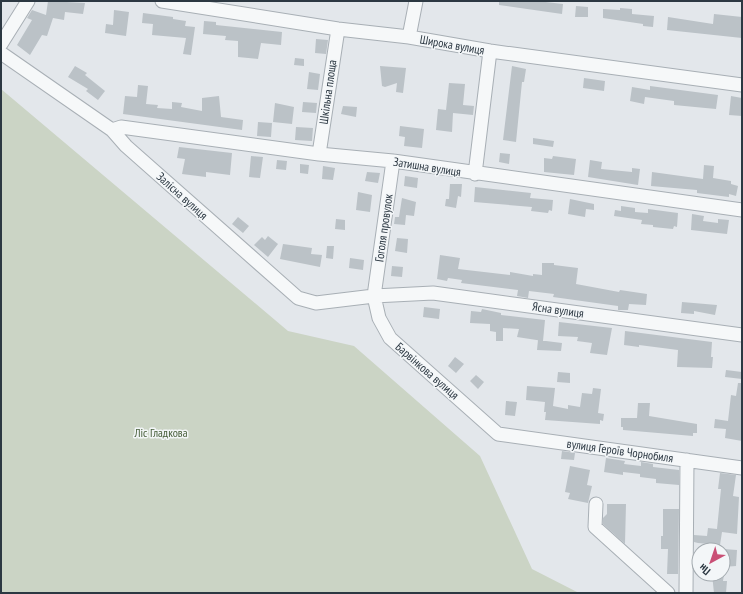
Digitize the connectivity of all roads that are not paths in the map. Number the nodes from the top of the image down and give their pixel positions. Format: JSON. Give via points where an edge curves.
{"nodes":[{"id":1,"x":28,"y":1,"type":"edge"},
{"id":2,"x":162,"y":1,"type":"edge"},
{"id":3,"x":416,"y":1,"type":"edge"},
{"id":4,"x":338,"y":29,"type":"junction"},
{"id":5,"x":409,"y":37,"type":"junction"},
{"id":6,"x":1,"y":44,"type":"edge"},
{"id":7,"x":1,"y":52,"type":"edge"},
{"id":8,"x":490,"y":52,"type":"junction"},
{"id":9,"x":742,"y":85,"type":"edge"},
{"id":10,"x":112,"y":130,"type":"junction"},
{"id":11,"x":319,"y":154,"type":"junction"},
{"id":12,"x":393,"y":161,"type":"junction"},
{"id":13,"x":475,"y":174,"type":"junction"},
{"id":14,"x":742,"y":210,"type":"edge"},
{"id":15,"x":374,"y":296,"type":"junction"},
{"id":16,"x":742,"y":335,"type":"edge"},
{"id":17,"x":498,"y":434,"type":"joint"},
{"id":18,"x":687,"y":460,"type":"junction"},
{"id":19,"x":742,"y":468,"type":"edge"},
{"id":20,"x":596,"y":504,"type":"dead end"},
{"id":21,"x":668,"y":593,"type":"edge"},
{"id":22,"x":686,"y":593,"type":"edge"}],
"edges":[{"from":1,"to":6,"type":"street"},
{"from":2,"to":4,"type":"street","name":"Широка вулиця"},
{"from":3,"to":5,"type":"street"},
{"from":4,"to":5,"type":"street","name":"Широка вулиця"},
{"from":4,"to":11,"type":"street","name":"Шкільна площа"},
{"from":5,"to":8,"type":"street","name":"Широка вулиця"},
{"from":7,"to":10,"type":"street","name":"Залісна вулиця"},
{"from":8,"to":9,"type":"street","name":"Широка вулиця"},
{"from":8,"to":13,"type":"street"},
{"from":10,"to":11,"type":"street","name":"Затишна вулиця","via":[[121,127]]},
{"from":10,"to":15,"type":"street","name":"Залісна вулиця","via":[[126,146],[298,298],[316,303]]},
{"from":11,"to":12,"type":"street","name":"Затишна вулиця"},
{"from":12,"to":13,"type":"street","name":"Затишна вулиця"},
{"from":12,"to":15,"type":"street","name":"Гоголя провулок"},
{"from":13,"to":14,"type":"street","name":"Затишна вулиця"},
{"from":15,"to":16,"type":"street","name":"Ясна вулиця","via":[[433,293]]},
{"from":15,"to":17,"type":"street","name":"Барвінкова вулиця","via":[[379,318],[390,338]]},
{"from":17,"to":18,"type":"street","name":"вулиця Героїв Чорнобиля"},
{"from":18,"to":19,"type":"street","name":"вулиця Героїв Чорнобиля"},
{"from":18,"to":22,"type":"street"},
{"from":20,"to":21,"type":"street","via":[[595,527]]}]}
